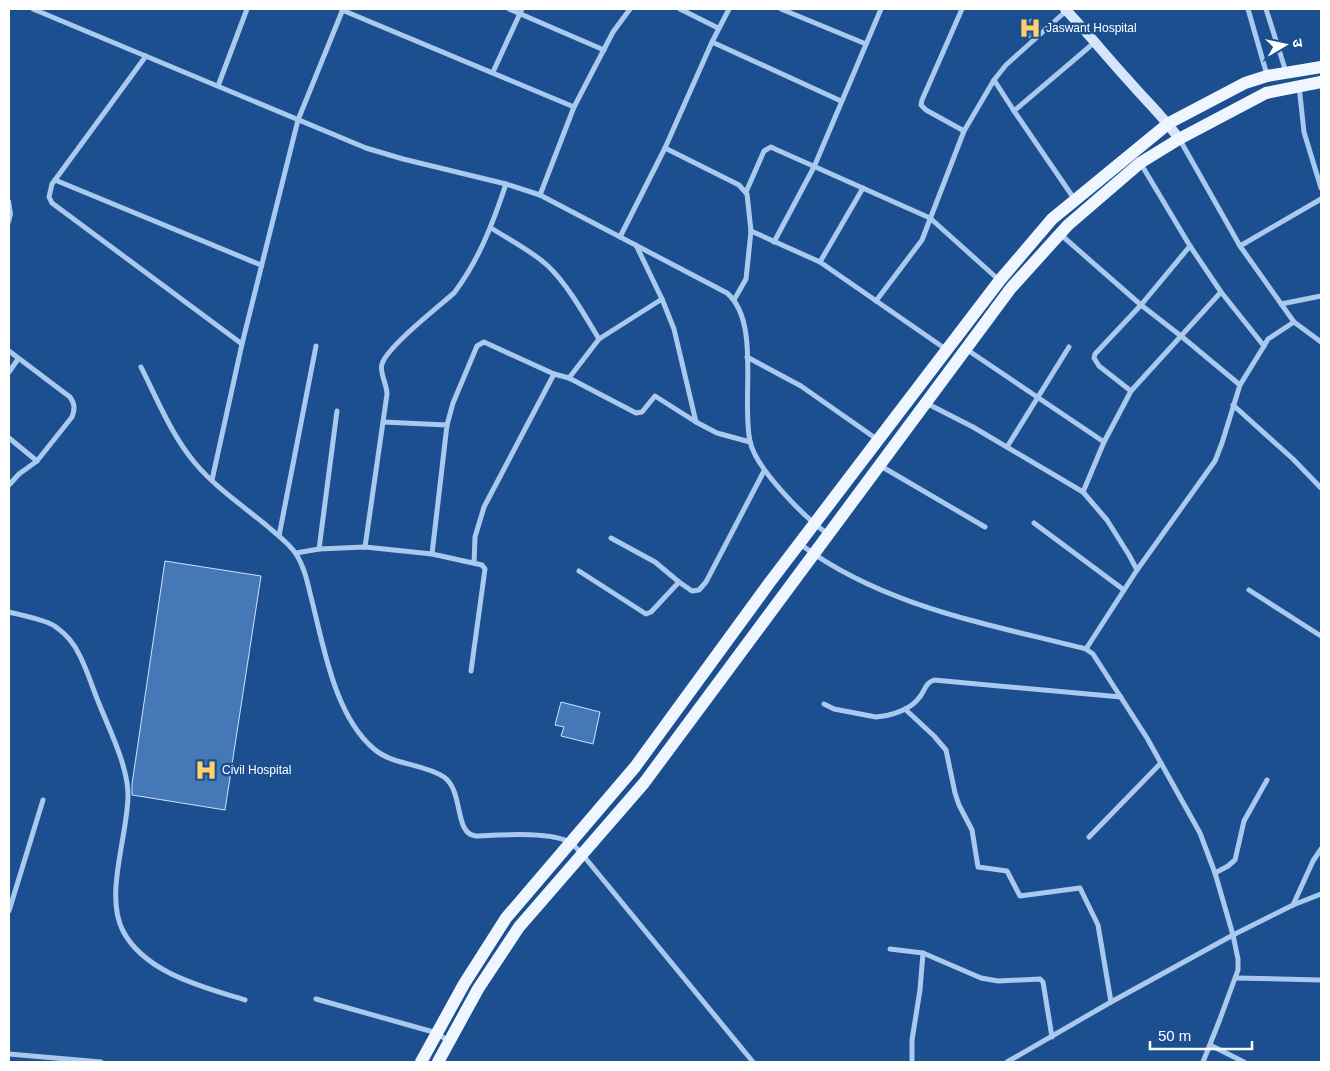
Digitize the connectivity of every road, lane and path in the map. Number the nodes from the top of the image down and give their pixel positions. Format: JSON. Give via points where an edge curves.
{"nodes":[{"id":1,"x":33,"y":9,"type":"edge"},
{"id":2,"x":247,"y":9,"type":"edge"},
{"id":3,"x":342,"y":9,"type":"edge"},
{"id":4,"x":509,"y":9,"type":"edge"},
{"id":5,"x":630,"y":9,"type":"edge"},
{"id":6,"x":680,"y":9,"type":"edge"},
{"id":7,"x":729,"y":9,"type":"edge"},
{"id":8,"x":781,"y":9,"type":"edge"},
{"id":9,"x":882,"y":9,"type":"edge"},
{"id":10,"x":962,"y":9,"type":"edge"},
{"id":11,"x":1248,"y":9,"type":"edge"},
{"id":12,"x":1266,"y":9,"type":"edge"},
{"id":13,"x":1066,"y":10,"type":"edge"},
{"id":14,"x":521,"y":11,"type":"edge"},
{"id":15,"x":718,"y":28,"type":"junction"},
{"id":16,"x":712,"y":42,"type":"junction"},
{"id":17,"x":1095,"y":42,"type":"junction"},
{"id":18,"x":866,"y":44,"type":"junction"},
{"id":19,"x":604,"y":50,"type":"junction"},
{"id":20,"x":146,"y":56,"type":"junction"},
{"id":21,"x":1321,"y":66,"type":"edge"},
{"id":22,"x":493,"y":72,"type":"junction"},
{"id":23,"x":1286,"y":72,"type":"junction"},
{"id":24,"x":1267,"y":76,"type":"junction"},
{"id":25,"x":994,"y":80,"type":"junction"},
{"id":26,"x":1321,"y":82,"type":"edge"},
{"id":27,"x":218,"y":86,"type":"junction"},
{"id":28,"x":1299,"y":86,"type":"junction"},
{"id":29,"x":841,"y":101,"type":"junction"},
{"id":30,"x":574,"y":107,"type":"junction"},
{"id":31,"x":1014,"y":111,"type":"junction"},
{"id":32,"x":298,"y":120,"type":"junction"},
{"id":33,"x":1169,"y":123,"type":"junction"},
{"id":34,"x":964,"y":131,"type":"junction"},
{"id":35,"x":1179,"y":139,"type":"junction"},
{"id":36,"x":665,"y":148,"type":"junction"},
{"id":37,"x":1140,"y":164,"type":"junction"},
{"id":38,"x":814,"y":167,"type":"junction"},
{"id":39,"x":55,"y":180,"type":"junction"},
{"id":40,"x":506,"y":184,"type":"junction"},
{"id":41,"x":862,"y":188,"type":"junction"},
{"id":42,"x":1321,"y":188,"type":"edge"},
{"id":43,"x":746,"y":192,"type":"junction"},
{"id":44,"x":540,"y":195,"type":"junction"},
{"id":45,"x":1321,"y":199,"type":"edge"},
{"id":46,"x":1075,"y":200,"type":"junction"},
{"id":47,"x":9,"y":202,"type":"edge"},
{"id":48,"x":930,"y":218,"type":"junction"},
{"id":49,"x":9,"y":222,"type":"edge"},
{"id":50,"x":491,"y":228,"type":"junction"},
{"id":51,"x":751,"y":231,"type":"junction"},
{"id":52,"x":1060,"y":234,"type":"junction"},
{"id":53,"x":620,"y":237,"type":"junction"},
{"id":54,"x":774,"y":242,"type":"junction"},
{"id":55,"x":636,"y":245,"type":"junction"},
{"id":56,"x":1190,"y":246,"type":"junction"},
{"id":57,"x":1240,"y":246,"type":"junction"},
{"id":58,"x":820,"y":262,"type":"junction"},
{"id":59,"x":261,"y":264,"type":"junction"},
{"id":60,"x":1000,"y":280,"type":"junction"},
{"id":61,"x":1221,"y":292,"type":"junction"},
{"id":62,"x":1321,"y":296,"type":"edge"},
{"id":63,"x":662,"y":299,"type":"junction"},
{"id":64,"x":734,"y":300,"type":"junction"},
{"id":65,"x":876,"y":301,"type":"junction"},
{"id":66,"x":1281,"y":304,"type":"junction"},
{"id":67,"x":1141,"y":305,"type":"junction"},
{"id":68,"x":1294,"y":322,"type":"junction"},
{"id":69,"x":1181,"y":336,"type":"junction"},
{"id":70,"x":599,"y":339,"type":"junction"},
{"id":71,"x":1321,"y":342,"type":"edge"},
{"id":72,"x":242,"y":344,"type":"junction"},
{"id":73,"x":316,"y":346,"type":"dead end"},
{"id":74,"x":1264,"y":346,"type":"junction"},
{"id":75,"x":1069,"y":347,"type":"dead end"},
{"id":76,"x":966,"y":349,"type":"junction"},
{"id":77,"x":947,"y":350,"type":"junction"},
{"id":78,"x":9,"y":352,"type":"edge"},
{"id":79,"x":747,"y":357,"type":"junction"},
{"id":80,"x":18,"y":359,"type":"junction"},
{"id":81,"x":141,"y":368,"type":"dead end"},
{"id":82,"x":9,"y":372,"type":"edge"},
{"id":83,"x":554,"y":374,"type":"junction"},
{"id":84,"x":569,"y":378,"type":"junction"},
{"id":85,"x":1240,"y":385,"type":"junction"},
{"id":86,"x":1131,"y":390,"type":"junction"},
{"id":87,"x":1038,"y":397,"type":"junction"},
{"id":88,"x":925,"y":403,"type":"junction"},
{"id":89,"x":1233,"y":405,"type":"junction"},
{"id":90,"x":337,"y":411,"type":"dead end"},
{"id":91,"x":383,"y":422,"type":"junction"},
{"id":92,"x":696,"y":422,"type":"junction"},
{"id":93,"x":447,"y":425,"type":"junction"},
{"id":94,"x":9,"y":438,"type":"edge"},
{"id":95,"x":878,"y":440,"type":"junction"},
{"id":96,"x":750,"y":442,"type":"junction"},
{"id":97,"x":1104,"y":442,"type":"junction"},
{"id":98,"x":1006,"y":447,"type":"junction"},
{"id":99,"x":37,"y":461,"type":"junction"},
{"id":100,"x":879,"y":465,"type":"junction"},
{"id":101,"x":764,"y":471,"type":"junction"},
{"id":102,"x":212,"y":480,"type":"junction"},
{"id":103,"x":9,"y":485,"type":"edge"},
{"id":104,"x":1321,"y":488,"type":"edge"},
{"id":105,"x":1083,"y":492,"type":"junction"},
{"id":106,"x":1034,"y":523,"type":"dead end"},
{"id":107,"x":814,"y":524,"type":"junction"},
{"id":108,"x":985,"y":527,"type":"dead end"},
{"id":109,"x":828,"y":534,"type":"junction"},
{"id":110,"x":279,"y":536,"type":"junction"},
{"id":111,"x":611,"y":538,"type":"dead end"},
{"id":112,"x":800,"y":544,"type":"junction"},
{"id":113,"x":365,"y":547,"type":"junction"},
{"id":114,"x":319,"y":549,"type":"junction"},
{"id":115,"x":296,"y":553,"type":"junction"},
{"id":116,"x":432,"y":554,"type":"junction"},
{"id":117,"x":813,"y":554,"type":"junction"},
{"id":118,"x":474,"y":563,"type":"junction"},
{"id":119,"x":1136,"y":570,"type":"junction"},
{"id":120,"x":579,"y":571,"type":"dead end"},
{"id":121,"x":679,"y":582,"type":"junction"},
{"id":122,"x":1124,"y":590,"type":"junction"},
{"id":123,"x":1249,"y":590,"type":"dead end"},
{"id":124,"x":9,"y":612,"type":"edge"},
{"id":125,"x":1321,"y":636,"type":"edge"},
{"id":126,"x":1086,"y":648,"type":"junction"},
{"id":127,"x":471,"y":670,"type":"dead end"},
{"id":128,"x":1122,"y":697,"type":"junction"},
{"id":129,"x":824,"y":704,"type":"dead end"},
{"id":130,"x":905,"y":709,"type":"junction"},
{"id":131,"x":1161,"y":762,"type":"junction"},
{"id":132,"x":1267,"y":780,"type":"dead end"},
{"id":133,"x":43,"y":800,"type":"dead end"},
{"id":134,"x":1090,"y":837,"type":"dead end"},
{"id":135,"x":570,"y":843,"type":"junction"},
{"id":136,"x":1321,"y":850,"type":"edge"},
{"id":137,"x":582,"y":854,"type":"junction"},
{"id":138,"x":1215,"y":873,"type":"junction"},
{"id":139,"x":1321,"y":894,"type":"edge"},
{"id":140,"x":1293,"y":905,"type":"junction"},
{"id":141,"x":9,"y":911,"type":"edge"},
{"id":142,"x":1233,"y":935,"type":"junction"},
{"id":143,"x":890,"y":949,"type":"dead end"},
{"id":144,"x":922,"y":953,"type":"junction"},
{"id":145,"x":1236,"y":978,"type":"junction"},
{"id":146,"x":467,"y":979,"type":"junction"},
{"id":147,"x":1321,"y":980,"type":"edge"},
{"id":148,"x":480,"y":987,"type":"junction"},
{"id":149,"x":316,"y":999,"type":"dead end"},
{"id":150,"x":245,"y":1000,"type":"dead end"},
{"id":151,"x":1111,"y":1002,"type":"junction"},
{"id":152,"x":437,"y":1033,"type":"junction"},
{"id":153,"x":1052,"y":1037,"type":"junction"},
{"id":154,"x":450,"y":1042,"type":"junction"},
{"id":155,"x":1210,"y":1045,"type":"junction"},
{"id":156,"x":9,"y":1054,"type":"edge"},
{"id":157,"x":101,"y":1062,"type":"edge"},
{"id":158,"x":421,"y":1062,"type":"edge"},
{"id":159,"x":438,"y":1062,"type":"edge"},
{"id":160,"x":753,"y":1062,"type":"edge"},
{"id":161,"x":912,"y":1062,"type":"edge"},
{"id":162,"x":1008,"y":1062,"type":"edge"},
{"id":163,"x":1202,"y":1062,"type":"edge"},
{"id":164,"x":1244,"y":1062,"type":"edge"}],
"edges":[{"from":1,"to":20,"type":"street"},
{"from":2,"to":27,"type":"street"},
{"from":3,"to":22,"type":"street"},
{"from":3,"to":32,"type":"street"},
{"from":4,"to":14,"type":"street"},
{"from":5,"to":19,"type":"street"},
{"from":6,"to":15,"type":"street"},
{"from":7,"to":15,"type":"street"},
{"from":8,"to":18,"type":"street"},
{"from":9,"to":18,"type":"street"},
{"from":10,"to":34,"type":"street","via":[[921,105]]},
{"from":11,"to":24,"type":"street"},
{"from":12,"to":23,"type":"street"},
{"from":13,"to":17,"type":"street"},
{"from":13,"to":25,"type":"street"},
{"from":14,"to":19,"type":"street"},
{"from":14,"to":22,"type":"street"},
{"from":15,"to":16,"type":"street"},
{"from":16,"to":29,"type":"street"},
{"from":16,"to":36,"type":"street"},
{"from":17,"to":31,"type":"street"},
{"from":17,"to":33,"type":"street"},
{"from":18,"to":29,"type":"street"},
{"from":19,"to":30,"type":"street"},
{"from":20,"to":27,"type":"street"},
{"from":20,"to":39,"type":"street"},
{"from":21,"to":23,"type":"main road"},
{"from":22,"to":30,"type":"street"},
{"from":23,"to":24,"type":"main road"},
{"from":24,"to":33,"type":"main road","via":[[1228,91]]},
{"from":25,"to":31,"type":"street"},
{"from":25,"to":34,"type":"street"},
{"from":26,"to":28,"type":"main road"},
{"from":27,"to":32,"type":"street"},
{"from":28,"to":35,"type":"main road","via":[[1266,92]]},
{"from":28,"to":42,"type":"street","via":[[1304,132]]},
{"from":29,"to":38,"type":"street"},
{"from":30,"to":44,"type":"street"},
{"from":31,"to":46,"type":"street"},
{"from":32,"to":40,"type":"street","via":[[366,148]]},
{"from":32,"to":59,"type":"street"},
{"from":33,"to":35,"type":"street"},
{"from":33,"to":46,"type":"main road"},
{"from":34,"to":48,"type":"street"},
{"from":35,"to":37,"type":"main road"},
{"from":35,"to":57,"type":"street"},
{"from":36,"to":43,"type":"street"},
{"from":36,"to":53,"type":"street"},
{"from":37,"to":52,"type":"main road"},
{"from":37,"to":56,"type":"street"},
{"from":38,"to":41,"type":"street"},
{"from":38,"to":43,"type":"street","via":[[767,148]]},
{"from":38,"to":54,"type":"street"},
{"from":39,"to":59,"type":"street"},
{"from":39,"to":72,"type":"street","via":[[50,190],[52,203]]},
{"from":40,"to":44,"type":"street"},
{"from":40,"to":50,"type":"street"},
{"from":41,"to":48,"type":"street"},
{"from":41,"to":58,"type":"street"},
{"from":43,"to":51,"type":"street"},
{"from":44,"to":53,"type":"street"},
{"from":45,"to":57,"type":"street"},
{"from":46,"to":60,"type":"main road","via":[[1052,219]]},
{"from":47,"to":49,"type":"lane"},
{"from":48,"to":60,"type":"street"},
{"from":48,"to":65,"type":"street","via":[[919,244]]},
{"from":50,"to":70,"type":"street","via":[[533,253],[550,268]]},
{"from":50,"to":91,"type":"street","via":[[474,263],[454,293],[384,358],[381,370],[387,394]]},
{"from":51,"to":54,"type":"street"},
{"from":51,"to":64,"type":"street","via":[[746,278]]},
{"from":52,"to":67,"type":"street"},
{"from":52,"to":76,"type":"main road","via":[[1011,288]]},
{"from":53,"to":55,"type":"street"},
{"from":54,"to":58,"type":"street"},
{"from":55,"to":63,"type":"street"},
{"from":55,"to":64,"type":"street","via":[[727,293]]},
{"from":56,"to":61,"type":"street"},
{"from":56,"to":67,"type":"street"},
{"from":57,"to":66,"type":"street"},
{"from":58,"to":65,"type":"street"},
{"from":59,"to":72,"type":"street"},
{"from":60,"to":77,"type":"main road"},
{"from":61,"to":69,"type":"street"},
{"from":61,"to":74,"type":"street"},
{"from":62,"to":66,"type":"street"},
{"from":63,"to":70,"type":"street"},
{"from":63,"to":92,"type":"street","via":[[674,329]]},
{"from":64,"to":79,"type":"street","via":[[745,328]]},
{"from":65,"to":77,"type":"street"},
{"from":66,"to":68,"type":"street"},
{"from":67,"to":69,"type":"street"},
{"from":67,"to":86,"type":"street","via":[[1094,358],[1099,366]]},
{"from":68,"to":71,"type":"street"},
{"from":68,"to":74,"type":"street"},
{"from":69,"to":85,"type":"street"},
{"from":69,"to":86,"type":"street"},
{"from":70,"to":84,"type":"street"},
{"from":72,"to":102,"type":"street"},
{"from":73,"to":110,"type":"street"},
{"from":74,"to":85,"type":"street"},
{"from":75,"to":87,"type":"street"},
{"from":76,"to":87,"type":"street"},
{"from":76,"to":88,"type":"main road"},
{"from":77,"to":95,"type":"main road"},
{"from":78,"to":80,"type":"street"},
{"from":79,"to":95,"type":"street","via":[[801,386]]},
{"from":79,"to":96,"type":"street"},
{"from":80,"to":82,"type":"street"},
{"from":80,"to":99,"type":"street","via":[[70,397],[74,404],[72,417]]},
{"from":81,"to":102,"type":"street","via":[[181,443]]},
{"from":83,"to":84,"type":"street"},
{"from":83,"to":93,"type":"street","via":[[484,342],[479,343]]},
{"from":83,"to":118,"type":"street","via":[[484,507],[475,537]]},
{"from":84,"to":92,"type":"street","via":[[636,413],[642,412],[657,396]]},
{"from":85,"to":89,"type":"street"},
{"from":86,"to":97,"type":"street"},
{"from":87,"to":97,"type":"street"},
{"from":87,"to":98,"type":"street"},
{"from":88,"to":98,"type":"street"},
{"from":88,"to":100,"type":"main road"},
{"from":89,"to":104,"type":"street"},
{"from":89,"to":119,"type":"street","via":[[1215,461]]},
{"from":90,"to":114,"type":"street"},
{"from":91,"to":93,"type":"street"},
{"from":91,"to":113,"type":"street"},
{"from":92,"to":96,"type":"street","via":[[717,433]]},
{"from":93,"to":116,"type":"street"},
{"from":94,"to":99,"type":"street"},
{"from":95,"to":107,"type":"main road"},
{"from":96,"to":101,"type":"street"},
{"from":97,"to":105,"type":"street"},
{"from":98,"to":105,"type":"street"},
{"from":99,"to":103,"type":"street"},
{"from":100,"to":108,"type":"street"},
{"from":100,"to":109,"type":"main road"},
{"from":101,"to":107,"type":"street"},
{"from":101,"to":121,"type":"street","via":[[706,582],[695,591]]},
{"from":102,"to":110,"type":"street"},
{"from":105,"to":119,"type":"street","via":[[1107,520]]},
{"from":106,"to":122,"type":"street"},
{"from":107,"to":109,"type":"street"},
{"from":107,"to":112,"type":"main road"},
{"from":109,"to":117,"type":"main road"},
{"from":110,"to":115,"type":"street"},
{"from":111,"to":121,"type":"street","via":[[655,562]]},
{"from":112,"to":117,"type":"street"},
{"from":112,"to":135,"type":"main road","via":[[635,767]]},
{"from":113,"to":114,"type":"street"},
{"from":113,"to":116,"type":"street"},
{"from":114,"to":115,"type":"street"},
{"from":115,"to":135,"type":"street","via":[[306,578],[331,674],[347,713],[375,750],[392,760],[429,770],[449,781],[464,829],[469,834],[522,834]]},
{"from":116,"to":118,"type":"street"},
{"from":117,"to":126,"type":"street","via":[[898,598]]},
{"from":117,"to":137,"type":"main road","via":[[644,783]]},
{"from":118,"to":127,"type":"street","via":[[482,565],[485,573]]},
{"from":119,"to":122,"type":"street"},
{"from":120,"to":121,"type":"street","via":[[646,614]]},
{"from":122,"to":126,"type":"street"},
{"from":123,"to":125,"type":"street"},
{"from":124,"to":150,"type":"street","via":[[54,625],[67,636],[80,654],[119,756],[128,795],[116,892],[122,930],[135,948],[164,970],[188,982]]},
{"from":126,"to":128,"type":"street"},
{"from":128,"to":130,"type":"street","via":[[934,680],[926,684],[918,699]]},
{"from":128,"to":131,"type":"street"},
{"from":129,"to":130,"type":"street","via":[[834,709],[876,716]]},
{"from":130,"to":151,"type":"street","via":[[946,750],[955,793],[972,830],[978,867],[1007,871],[1020,896],[1080,888],[1098,925]]},
{"from":131,"to":134,"type":"street"},
{"from":131,"to":138,"type":"street","via":[[1200,832]]},
{"from":132,"to":138,"type":"street","via":[[1244,821],[1234,860]]},
{"from":133,"to":141,"type":"street"},
{"from":135,"to":137,"type":"street"},
{"from":135,"to":146,"type":"main road","via":[[506,918]]},
{"from":136,"to":140,"type":"street"},
{"from":137,"to":148,"type":"main road","via":[[519,927]]},
{"from":137,"to":160,"type":"street"},
{"from":138,"to":142,"type":"street"},
{"from":139,"to":140,"type":"street"},
{"from":140,"to":142,"type":"street"},
{"from":142,"to":145,"type":"street","via":[[1238,959]]},
{"from":142,"to":151,"type":"street"},
{"from":143,"to":144,"type":"street"},
{"from":144,"to":153,"type":"street","via":[[981,978],[1042,980]]},
{"from":144,"to":161,"type":"street"},
{"from":145,"to":147,"type":"street"},
{"from":145,"to":155,"type":"street"},
{"from":146,"to":148,"type":"main road"},
{"from":146,"to":152,"type":"main road"},
{"from":148,"to":154,"type":"main road"},
{"from":149,"to":152,"type":"street"},
{"from":151,"to":153,"type":"street"},
{"from":152,"to":154,"type":"street"},
{"from":152,"to":158,"type":"main road"},
{"from":153,"to":162,"type":"street"},
{"from":154,"to":159,"type":"main road"},
{"from":155,"to":163,"type":"street"},
{"from":155,"to":164,"type":"street"},
{"from":156,"to":157,"type":"street"}]}
